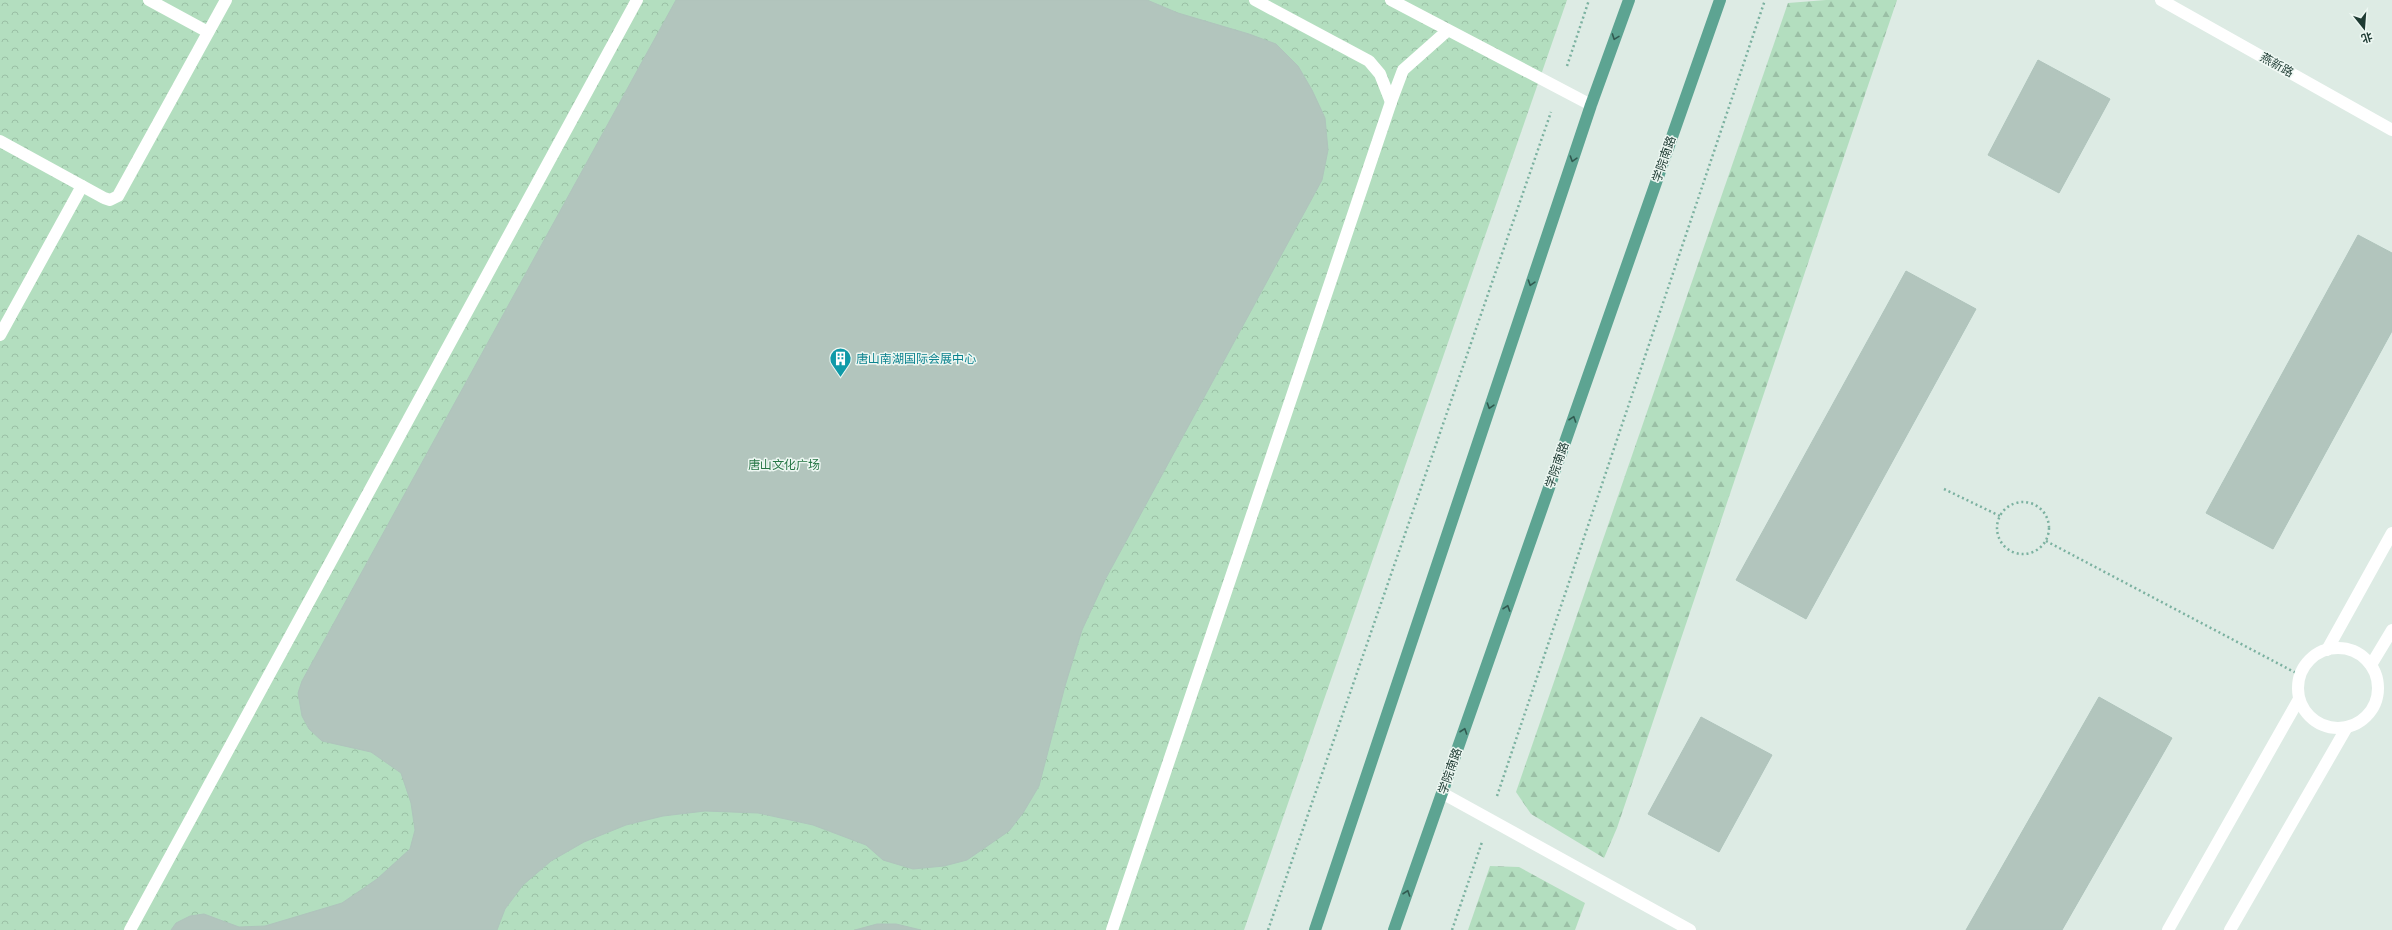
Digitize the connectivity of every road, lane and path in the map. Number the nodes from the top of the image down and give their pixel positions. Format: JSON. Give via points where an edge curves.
{"nodes":[{"id":1,"x":149,"y":0,"type":"edge"},
{"id":2,"x":226,"y":0,"type":"edge"},
{"id":3,"x":637,"y":0,"type":"edge"},
{"id":4,"x":1255,"y":0,"type":"edge"},
{"id":5,"x":1391,"y":0,"type":"edge"},
{"id":6,"x":1589,"y":0,"type":"edge"},
{"id":7,"x":1628,"y":0,"type":"edge"},
{"id":8,"x":1720,"y":0,"type":"edge"},
{"id":9,"x":1765,"y":0,"type":"edge"},
{"id":10,"x":2161,"y":0,"type":"edge"},
{"id":11,"x":1447,"y":31,"type":"junction"},
{"id":12,"x":208,"y":32,"type":"junction"},
{"id":13,"x":1559,"y":88,"type":"junction"},
{"id":14,"x":1391,"y":102,"type":"junction"},
{"id":15,"x":1591,"y":105,"type":"junction"},
{"id":16,"x":2392,"y":130,"type":"edge"},
{"id":17,"x":0,"y":141,"type":"edge"},
{"id":18,"x":82,"y":186,"type":"junction"},
{"id":19,"x":0,"y":335,"type":"edge"},
{"id":20,"x":1944,"y":489,"type":"dead end"},
{"id":21,"x":2000,"y":516,"type":"junction"},
{"id":22,"x":2392,"y":533,"type":"edge"},
{"id":23,"x":2046,"y":541,"type":"junction"},
{"id":24,"x":2392,"y":630,"type":"edge"},
{"id":25,"x":2327,"y":650,"type":"junction"},
{"id":26,"x":2371,"y":665,"type":"junction"},
{"id":27,"x":2300,"y":675,"type":"junction"},
{"id":28,"x":2299,"y":699,"type":"junction"},
{"id":29,"x":2347,"y":727,"type":"junction"},
{"id":30,"x":1442,"y":793,"type":"junction"},
{"id":31,"x":1489,"y":819,"type":"junction"},
{"id":32,"x":130,"y":930,"type":"edge"},
{"id":33,"x":1112,"y":930,"type":"edge"},
{"id":34,"x":1268,"y":930,"type":"edge"},
{"id":35,"x":1315,"y":930,"type":"edge"},
{"id":36,"x":1394,"y":930,"type":"edge"},
{"id":37,"x":1452,"y":930,"type":"edge"},
{"id":38,"x":1690,"y":930,"type":"edge"},
{"id":39,"x":2168,"y":930,"type":"edge"},
{"id":40,"x":2230,"y":930,"type":"edge"}],
"edges":[{"from":1,"to":12,"type":"street"},
{"from":2,"to":12,"type":"street"},
{"from":3,"to":32,"type":"street"},
{"from":4,"to":14,"type":"street","via":[[1369,61],[1380,74]]},
{"from":5,"to":11,"type":"street"},
{"from":6,"to":13,"type":"path"},
{"from":7,"to":15,"type":"main road","one_way":true},
{"from":30,"to":8,"type":"main road","name":"学院南路","one_way":true},
{"from":9,"to":31,"type":"path"},
{"from":10,"to":16,"type":"street","name":"燕新路"},
{"from":11,"to":13,"type":"street"},
{"from":11,"to":14,"type":"street","via":[[1403,70]]},
{"from":12,"to":18,"type":"street","via":[[118,196],[110,200]]},
{"from":13,"to":15,"type":"street"},
{"from":13,"to":34,"type":"path"},
{"from":14,"to":33,"type":"street"},
{"from":15,"to":35,"type":"main road","one_way":true},
{"from":17,"to":18,"type":"street"},
{"from":18,"to":19,"type":"street"},
{"from":20,"to":21,"type":"path"},
{"from":21,"to":23,"type":"path","via":[[1996,527],[1997,536],[2007,550],[2024,555],[2036,550]]},
{"from":21,"to":23,"type":"path","via":[[2009,505],[2026,501],[2035,504],[2042,509],[2049,525]]},
{"from":22,"to":25,"type":"street"},
{"from":23,"to":27,"type":"path"},
{"from":24,"to":26,"type":"street"},
{"from":25,"to":26,"type":"street","via":[[2351,650]]},
{"from":25,"to":27,"type":"street","via":[[2311,659]]},
{"from":26,"to":29,"type":"street","via":[[2377,676],[2379,690],[2376,703],[2369,714]]},
{"from":27,"to":28,"type":"street"},
{"from":28,"to":29,"type":"street","via":[[2308,714],[2323,726]]},
{"from":28,"to":39,"type":"street"},
{"from":29,"to":40,"type":"street"},
{"from":30,"to":31,"type":"street"},
{"from":36,"to":30,"type":"main road","name":"学院南路","one_way":true},
{"from":31,"to":37,"type":"path"},
{"from":31,"to":38,"type":"street"}]}
